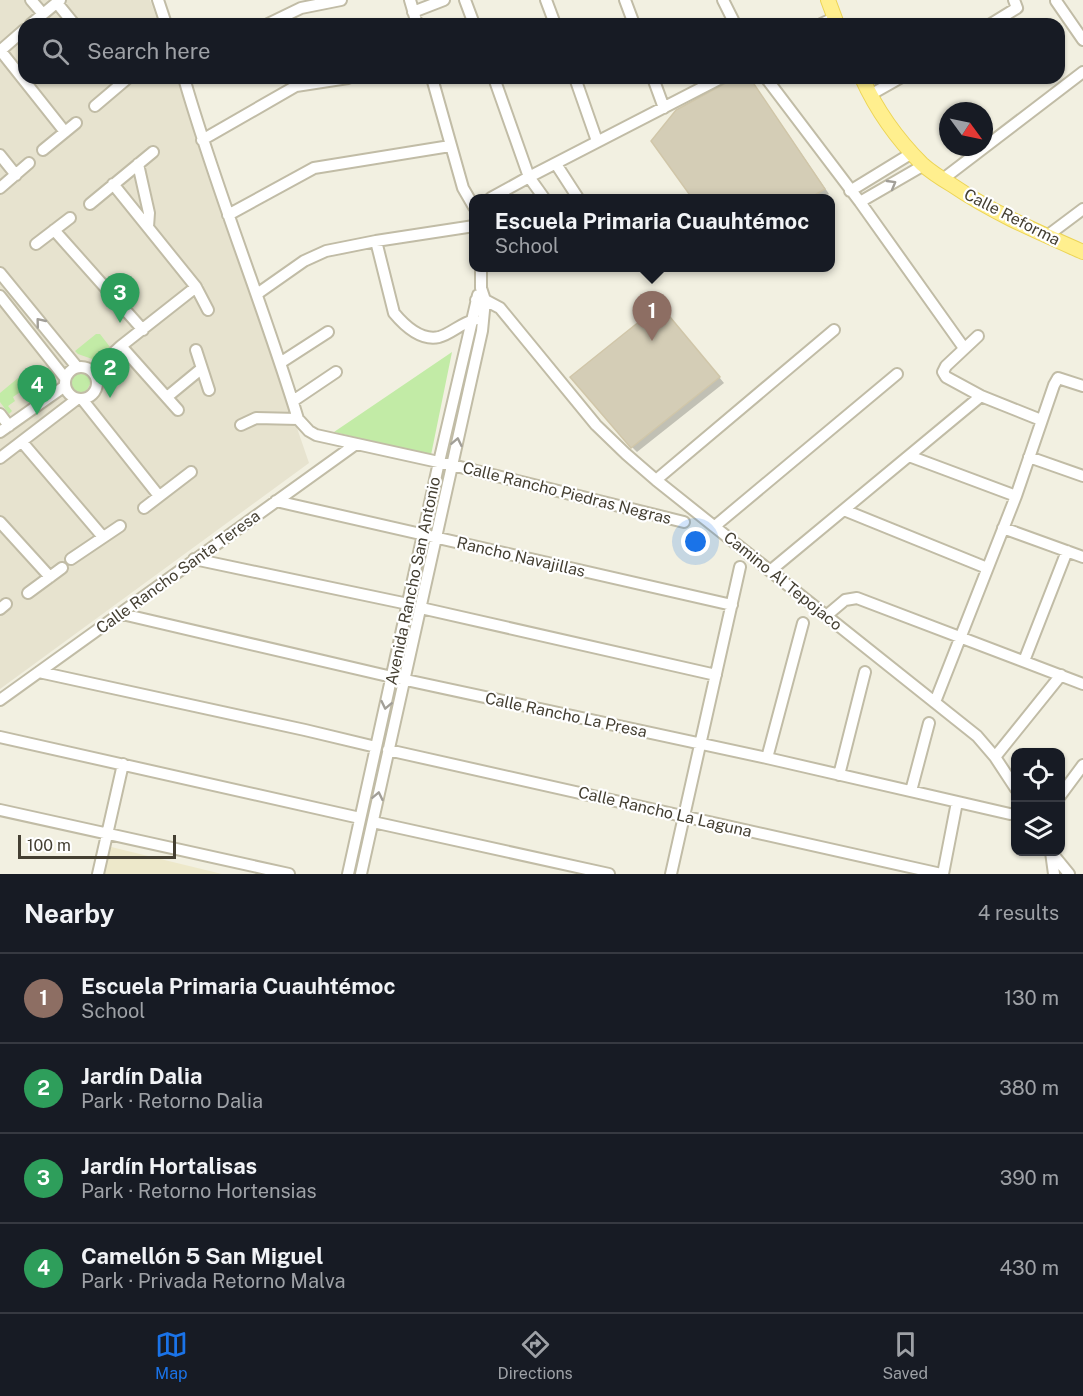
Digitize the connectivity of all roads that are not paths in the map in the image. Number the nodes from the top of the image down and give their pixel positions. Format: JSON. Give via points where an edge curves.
{"nodes":[{"id":1,"x":31,"y":0,"type":"edge"},
{"id":2,"x":158,"y":0,"type":"edge"},
{"id":3,"x":341,"y":0,"type":"edge"},
{"id":4,"x":410,"y":0,"type":"edge"},
{"id":5,"x":444,"y":0,"type":"edge"},
{"id":6,"x":465,"y":0,"type":"edge"},
{"id":7,"x":546,"y":0,"type":"edge"},
{"id":8,"x":625,"y":0,"type":"edge"},
{"id":9,"x":723,"y":0,"type":"edge"},
{"id":10,"x":828,"y":0,"type":"edge"},
{"id":11,"x":1056,"y":1,"type":"edge"},
{"id":12,"x":59,"y":2,"type":"edge"},
{"id":13,"x":1015,"y":4,"type":"edge"},
{"id":14,"x":413,"y":12,"type":"junction"},
{"id":15,"x":43,"y":14,"type":"junction"},
{"id":16,"x":38,"y":18,"type":"edge"},
{"id":17,"x":70,"y":18,"type":"edge"},
{"id":18,"x":164,"y":18,"type":"edge"},
{"id":19,"x":280,"y":18,"type":"edge"},
{"id":20,"x":415,"y":18,"type":"edge"},
{"id":21,"x":472,"y":18,"type":"edge"},
{"id":22,"x":553,"y":18,"type":"edge"},
{"id":23,"x":632,"y":18,"type":"edge"},
{"id":24,"x":732,"y":18,"type":"edge"},
{"id":25,"x":830,"y":18,"type":"edge"},
{"id":26,"x":998,"y":18,"type":"edge"},
{"id":27,"x":18,"y":35,"type":"edge"},
{"id":28,"x":1083,"y":40,"type":"edge"},
{"id":29,"x":0,"y":50,"type":"edge"},
{"id":30,"x":1083,"y":72,"type":"edge"},
{"id":31,"x":18,"y":73,"type":"edge"},
{"id":32,"x":27,"y":84,"type":"edge"},
{"id":33,"x":118,"y":84,"type":"edge"},
{"id":34,"x":186,"y":84,"type":"edge"},
{"id":35,"x":309,"y":84,"type":"edge"},
{"id":36,"x":434,"y":84,"type":"edge"},
{"id":37,"x":496,"y":84,"type":"edge"},
{"id":38,"x":577,"y":84,"type":"edge"},
{"id":39,"x":655,"y":84,"type":"edge"},
{"id":40,"x":709,"y":84,"type":"edge"},
{"id":41,"x":770,"y":84,"type":"edge"},
{"id":42,"x":865,"y":84,"type":"edge"},
{"id":43,"x":889,"y":84,"type":"edge"},
{"id":44,"x":870,"y":95,"type":"junction"},
{"id":45,"x":95,"y":106,"type":"dead end"},
{"id":46,"x":664,"y":108,"type":"junction"},
{"id":47,"x":76,"y":123,"type":"dead end"},
{"id":48,"x":65,"y":132,"type":"junction"},
{"id":49,"x":202,"y":140,"type":"junction"},
{"id":50,"x":597,"y":141,"type":"junction"},
{"id":51,"x":450,"y":146,"type":"junction"},
{"id":52,"x":43,"y":150,"type":"dead end"},
{"id":53,"x":153,"y":152,"type":"dead end"},
{"id":54,"x":912,"y":153,"type":"junction"},
{"id":55,"x":0,"y":156,"type":"edge"},
{"id":56,"x":29,"y":163,"type":"dead end"},
{"id":57,"x":138,"y":164,"type":"junction"},
{"id":58,"x":556,"y":164,"type":"junction"},
{"id":59,"x":924,"y":165,"type":"junction"},
{"id":60,"x":16,"y":175,"type":"junction"},
{"id":61,"x":529,"y":177,"type":"junction"},
{"id":62,"x":943,"y":179,"type":"junction"},
{"id":63,"x":113,"y":184,"type":"junction"},
{"id":64,"x":0,"y":188,"type":"edge"},
{"id":65,"x":850,"y":190,"type":"junction"},
{"id":66,"x":498,"y":194,"type":"edge"},
{"id":67,"x":541,"y":194,"type":"edge"},
{"id":68,"x":575,"y":194,"type":"edge"},
{"id":69,"x":469,"y":198,"type":"edge"},
{"id":70,"x":860,"y":202,"type":"junction"},
{"id":71,"x":90,"y":204,"type":"dead end"},
{"id":72,"x":1083,"y":209,"type":"edge"},
{"id":73,"x":228,"y":215,"type":"junction"},
{"id":74,"x":70,"y":218,"type":"dead end"},
{"id":75,"x":148,"y":227,"type":"junction"},
{"id":76,"x":469,"y":227,"type":"edge"},
{"id":77,"x":54,"y":230,"type":"junction"},
{"id":78,"x":1047,"y":236,"type":"junction"},
{"id":79,"x":376,"y":240,"type":"junction"},
{"id":80,"x":36,"y":244,"type":"dead end"},
{"id":81,"x":1083,"y":252,"type":"edge"},
{"id":82,"x":481,"y":272,"type":"edge"},
{"id":83,"x":0,"y":273,"type":"edge"},
{"id":84,"x":196,"y":287,"type":"junction"},
{"id":85,"x":257,"y":294,"type":"junction"},
{"id":86,"x":0,"y":296,"type":"edge"},
{"id":87,"x":480,"y":300,"type":"junction"},
{"id":88,"x":208,"y":310,"type":"dead end"},
{"id":89,"x":477,"y":320,"type":"junction"},
{"id":90,"x":143,"y":330,"type":"junction"},
{"id":91,"x":834,"y":330,"type":"dead end"},
{"id":92,"x":328,"y":332,"type":"dead end"},
{"id":93,"x":978,"y":336,"type":"dead end"},
{"id":94,"x":122,"y":346,"type":"junction"},
{"id":95,"x":964,"y":348,"type":"junction"},
{"id":96,"x":196,"y":350,"type":"dead end"},
{"id":97,"x":280,"y":363,"type":"junction"},
{"id":98,"x":77,"y":367,"type":"junction"},
{"id":99,"x":201,"y":369,"type":"junction"},
{"id":100,"x":93,"y":372,"type":"junction"},
{"id":101,"x":336,"y":372,"type":"dead end"},
{"id":102,"x":897,"y":374,"type":"dead end"},
{"id":103,"x":65,"y":382,"type":"junction"},
{"id":104,"x":1083,"y":386,"type":"edge"},
{"id":105,"x":208,"y":390,"type":"dead end"},
{"id":106,"x":981,"y":396,"type":"junction"},
{"id":107,"x":167,"y":397,"type":"junction"},
{"id":108,"x":80,"y":399,"type":"junction"},
{"id":109,"x":293,"y":401,"type":"junction"},
{"id":110,"x":178,"y":410,"type":"dead end"},
{"id":111,"x":0,"y":414,"type":"edge"},
{"id":112,"x":298,"y":419,"type":"junction"},
{"id":113,"x":1041,"y":420,"type":"junction"},
{"id":114,"x":241,"y":425,"type":"dead end"},
{"id":115,"x":4,"y":429,"type":"edge"},
{"id":116,"x":22,"y":442,"type":"junction"},
{"id":117,"x":356,"y":444,"type":"junction"},
{"id":118,"x":909,"y":456,"type":"junction"},
{"id":119,"x":1029,"y":457,"type":"junction"},
{"id":120,"x":0,"y":458,"type":"edge"},
{"id":121,"x":439,"y":462,"type":"junction"},
{"id":122,"x":452,"y":465,"type":"junction"},
{"id":123,"x":191,"y":472,"type":"dead end"},
{"id":124,"x":1083,"y":476,"type":"edge"},
{"id":125,"x":656,"y":480,"type":"junction"},
{"id":126,"x":1016,"y":495,"type":"junction"},
{"id":127,"x":159,"y":496,"type":"junction"},
{"id":128,"x":276,"y":501,"type":"junction"},
{"id":129,"x":144,"y":508,"type":"dead end"},
{"id":130,"x":844,"y":510,"type":"junction"},
{"id":131,"x":0,"y":522,"type":"edge"},
{"id":132,"x":684,"y":522,"type":"dead end"},
{"id":133,"x":120,"y":526,"type":"dead end"},
{"id":134,"x":715,"y":526,"type":"junction"},
{"id":135,"x":1003,"y":528,"type":"junction"},
{"id":136,"x":424,"y":534,"type":"junction"},
{"id":137,"x":103,"y":537,"type":"junction"},
{"id":138,"x":436,"y":538,"type":"junction"},
{"id":139,"x":1067,"y":551,"type":"junction"},
{"id":140,"x":1083,"y":557,"type":"edge"},
{"id":141,"x":71,"y":559,"type":"dead end"},
{"id":142,"x":194,"y":559,"type":"junction"},
{"id":143,"x":740,"y":567,"type":"dead end"},
{"id":144,"x":62,"y":568,"type":"dead end"},
{"id":145,"x":987,"y":568,"type":"junction"},
{"id":146,"x":770,"y":571,"type":"junction"},
{"id":147,"x":50,"y":577,"type":"junction"},
{"id":148,"x":28,"y":593,"type":"dead end"},
{"id":149,"x":408,"y":604,"type":"junction"},
{"id":150,"x":732,"y":605,"type":"junction"},
{"id":151,"x":421,"y":608,"type":"junction"},
{"id":152,"x":122,"y":614,"type":"junction"},
{"id":153,"x":826,"y":616,"type":"junction"},
{"id":154,"x":803,"y":623,"type":"dead end"},
{"id":155,"x":960,"y":636,"type":"junction"},
{"id":156,"x":1024,"y":661,"type":"junction"},
{"id":157,"x":39,"y":672,"type":"junction"},
{"id":158,"x":866,"y":672,"type":"dead end"},
{"id":159,"x":716,"y":675,"type":"junction"},
{"id":160,"x":1061,"y":675,"type":"junction"},
{"id":161,"x":392,"y":677,"type":"junction"},
{"id":162,"x":404,"y":680,"type":"junction"},
{"id":163,"x":1083,"y":684,"type":"edge"},
{"id":164,"x":0,"y":700,"type":"edge"},
{"id":165,"x":935,"y":702,"type":"junction"},
{"id":166,"x":929,"y":723,"type":"dead end"},
{"id":167,"x":0,"y":737,"type":"edge"},
{"id":168,"x":701,"y":745,"type":"junction"},
{"id":169,"x":376,"y":747,"type":"junction"},
{"id":170,"x":388,"y":750,"type":"junction"},
{"id":171,"x":995,"y":757,"type":"junction"},
{"id":172,"x":767,"y":758,"type":"junction"},
{"id":173,"x":123,"y":764,"type":"junction"},
{"id":174,"x":1083,"y":765,"type":"edge"},
{"id":175,"x":839,"y":775,"type":"junction"},
{"id":176,"x":1011,"y":781,"type":"edge"},
{"id":177,"x":1065,"y":789,"type":"edge"},
{"id":178,"x":911,"y":791,"type":"junction"},
{"id":179,"x":957,"y":802,"type":"junction"},
{"id":180,"x":0,"y":810,"type":"edge"},
{"id":181,"x":1010,"y":814,"type":"dead end"},
{"id":182,"x":684,"y":816,"type":"junction"},
{"id":183,"x":360,"y":818,"type":"junction"},
{"id":184,"x":373,"y":822,"type":"junction"},
{"id":185,"x":107,"y":835,"type":"junction"},
{"id":186,"x":1052,"y":856,"type":"edge"},
{"id":187,"x":1054,"y":856,"type":"edge"},
{"id":188,"x":98,"y":874,"type":"edge"},
{"id":189,"x":289,"y":874,"type":"edge"},
{"id":190,"x":348,"y":874,"type":"edge"},
{"id":191,"x":361,"y":874,"type":"edge"},
{"id":192,"x":609,"y":874,"type":"edge"},
{"id":193,"x":671,"y":874,"type":"edge"},
{"id":194,"x":942,"y":874,"type":"edge"},
{"id":195,"x":1054,"y":874,"type":"edge"},
{"id":196,"x":1069,"y":874,"type":"edge"}],
"edges":[{"from":1,"to":15,"type":"street"},
{"from":2,"to":18,"type":"street"},
{"from":3,"to":19,"type":"street","via":[[301,8]]},
{"from":4,"to":14,"type":"street"},
{"from":5,"to":14,"type":"street"},
{"from":6,"to":21,"type":"street"},
{"from":7,"to":22,"type":"street"},
{"from":8,"to":23,"type":"street"},
{"from":9,"to":24,"type":"street"},
{"from":10,"to":25,"type":"main road"},
{"from":11,"to":28,"type":"street"},
{"from":12,"to":15,"type":"street"},
{"from":12,"to":17,"type":"street"},
{"from":13,"to":26,"type":"street"},
{"from":14,"to":20,"type":"street"},
{"from":15,"to":16,"type":"street"},
{"from":27,"to":29,"type":"street"},
{"from":29,"to":31,"type":"street"},
{"from":30,"to":62,"type":"street"},
{"from":32,"to":48,"type":"street"},
{"from":33,"to":45,"type":"street"},
{"from":34,"to":49,"type":"street"},
{"from":35,"to":49,"type":"street","via":[[296,86]]},
{"from":36,"to":51,"type":"street"},
{"from":37,"to":61,"type":"street"},
{"from":38,"to":50,"type":"street"},
{"from":39,"to":46,"type":"street"},
{"from":40,"to":46,"type":"street"},
{"from":41,"to":65,"type":"street"},
{"from":42,"to":44,"type":"main road","name":"Calle Reforma"},
{"from":43,"to":44,"type":"street"},
{"from":44,"to":54,"type":"main road","name":"Calle Reforma"},
{"from":46,"to":50,"type":"street"},
{"from":47,"to":48,"type":"street"},
{"from":48,"to":52,"type":"street"},
{"from":49,"to":73,"type":"street"},
{"from":50,"to":58,"type":"street"},
{"from":51,"to":69,"type":"street"},
{"from":51,"to":73,"type":"street","via":[[314,168]]},
{"from":53,"to":57,"type":"street"},
{"from":54,"to":59,"type":"main road","name":"Calle Reforma"},
{"from":54,"to":65,"type":"street"},
{"from":55,"to":60,"type":"street"},
{"from":56,"to":60,"type":"street"},
{"from":57,"to":63,"type":"street"},
{"from":57,"to":75,"type":"street","via":[[149,213]]},
{"from":58,"to":61,"type":"street"},
{"from":58,"to":68,"type":"street"},
{"from":59,"to":62,"type":"main road","name":"Calle Reforma"},
{"from":70,"to":59,"type":"street","one_way":true},
{"from":60,"to":64,"type":"street"},
{"from":61,"to":66,"type":"street"},
{"from":61,"to":67,"type":"street"},
{"from":62,"to":78,"type":"main road","name":"Calle Reforma"},
{"from":63,"to":71,"type":"street"},
{"from":63,"to":75,"type":"street"},
{"from":65,"to":70,"type":"street"},
{"from":70,"to":95,"type":"street"},
{"from":72,"to":78,"type":"street"},
{"from":73,"to":85,"type":"street"},
{"from":74,"to":77,"type":"street"},
{"from":75,"to":84,"type":"street"},
{"from":76,"to":79,"type":"street"},
{"from":77,"to":80,"type":"street"},
{"from":77,"to":90,"type":"street"},
{"from":78,"to":81,"type":"main road","name":"Calle Reforma"},
{"from":79,"to":85,"type":"street","via":[[326,251],[304,261]]},
{"from":79,"to":89,"type":"street","via":[[394,313],[400,321],[429,338]]},
{"from":82,"to":87,"type":"street","name":"Avenida Rancho San Antonio"},
{"from":98,"to":83,"type":"street","one_way":true},
{"from":84,"to":88,"type":"street"},
{"from":84,"to":90,"type":"street"},
{"from":85,"to":97,"type":"street"},
{"from":86,"to":103,"type":"street"},
{"from":87,"to":89,"type":"street","name":"Avenida Rancho San Antonio"},
{"from":87,"to":125,"type":"street","name":"Camino Al Tepojaco","via":[[500,308],[596,425]]},
{"from":89,"to":121,"type":"street","name":"Avenida Rancho San Antonio"},
{"from":122,"to":89,"type":"street","name":"Avenida Rancho San Antonio","one_way":true},
{"from":90,"to":94,"type":"street"},
{"from":91,"to":125,"type":"street"},
{"from":92,"to":97,"type":"street"},
{"from":93,"to":95,"type":"street"},
{"from":94,"to":100,"type":"street"},
{"from":94,"to":107,"type":"street"},
{"from":95,"to":106,"type":"street","via":[[943,372],[945,377]]},
{"from":96,"to":99,"type":"street"},
{"from":97,"to":109,"type":"street"},
{"from":98,"to":100,"type":"street"},
{"from":98,"to":103,"type":"street"},
{"from":99,"to":105,"type":"street"},
{"from":99,"to":107,"type":"street"},
{"from":100,"to":108,"type":"street","via":[[98,383],[96,389]]},
{"from":101,"to":109,"type":"street"},
{"from":102,"to":134,"type":"street"},
{"from":103,"to":108,"type":"street","via":[[67,392]]},
{"from":103,"to":115,"type":"street"},
{"from":104,"to":113,"type":"street","via":[[1058,378]]},
{"from":106,"to":113,"type":"street"},
{"from":106,"to":118,"type":"street"},
{"from":107,"to":110,"type":"street"},
{"from":108,"to":116,"type":"street"},
{"from":108,"to":127,"type":"street"},
{"from":109,"to":112,"type":"street"},
{"from":111,"to":115,"type":"street"},
{"from":112,"to":114,"type":"street","via":[[256,418]]},
{"from":112,"to":117,"type":"street","name":"Calle Rancho Piedras Negras","via":[[316,435]]},
{"from":113,"to":119,"type":"street"},
{"from":116,"to":120,"type":"street"},
{"from":116,"to":137,"type":"street"},
{"from":117,"to":121,"type":"street","name":"Calle Rancho Piedras Negras"},
{"from":117,"to":128,"type":"street","name":"Calle Rancho Santa Teresa"},
{"from":118,"to":126,"type":"street"},
{"from":118,"to":130,"type":"street"},
{"from":119,"to":124,"type":"street"},
{"from":119,"to":126,"type":"street"},
{"from":121,"to":122,"type":"street","name":"Calle Rancho Piedras Negras"},
{"from":121,"to":136,"type":"street","name":"Avenida Rancho San Antonio"},
{"from":122,"to":132,"type":"street","name":"Calle Rancho Piedras Negras"},
{"from":122,"to":138,"type":"street","name":"Avenida Rancho San Antonio"},
{"from":123,"to":127,"type":"street"},
{"from":125,"to":134,"type":"street","name":"Camino Al Tepojaco"},
{"from":126,"to":135,"type":"street"},
{"from":127,"to":129,"type":"street"},
{"from":128,"to":136,"type":"street","name":"Rancho Navajillas"},
{"from":128,"to":142,"type":"street","name":"Calle Rancho Santa Teresa"},
{"from":130,"to":145,"type":"street"},
{"from":130,"to":146,"type":"street"},
{"from":131,"to":147,"type":"street"},
{"from":133,"to":137,"type":"street"},
{"from":134,"to":146,"type":"street","name":"Camino Al Tepojaco"},
{"from":135,"to":139,"type":"street"},
{"from":135,"to":145,"type":"street"},
{"from":136,"to":138,"type":"street","name":"Rancho Navajillas"},
{"from":136,"to":149,"type":"street","name":"Avenida Rancho San Antonio"},
{"from":137,"to":141,"type":"street"},
{"from":138,"to":150,"type":"street","name":"Rancho Navajillas"},
{"from":138,"to":151,"type":"street","name":"Avenida Rancho San Antonio"},
{"from":139,"to":140,"type":"street"},
{"from":139,"to":156,"type":"street"},
{"from":142,"to":149,"type":"street"},
{"from":142,"to":152,"type":"street","name":"Calle Rancho Santa Teresa"},
{"from":143,"to":150,"type":"street"},
{"from":144,"to":147,"type":"street"},
{"from":145,"to":155,"type":"street"},
{"from":146,"to":153,"type":"street","name":"Camino Al Tepojaco"},
{"from":147,"to":148,"type":"street"},
{"from":149,"to":161,"type":"street","name":"Avenida Rancho San Antonio"},
{"from":150,"to":159,"type":"street"},
{"from":151,"to":159,"type":"street"},
{"from":151,"to":162,"type":"street","name":"Avenida Rancho San Antonio"},
{"from":152,"to":157,"type":"street","name":"Calle Rancho Santa Teresa"},
{"from":152,"to":161,"type":"street","name":"Calle Rancho La Presa"},
{"from":153,"to":155,"type":"street","via":[[845,600],[857,598]]},
{"from":153,"to":165,"type":"street","name":"Camino Al Tepojaco"},
{"from":154,"to":172,"type":"street"},
{"from":155,"to":156,"type":"street"},
{"from":155,"to":165,"type":"street"},
{"from":156,"to":160,"type":"street"},
{"from":157,"to":164,"type":"street","name":"Calle Rancho Santa Teresa"},
{"from":157,"to":169,"type":"street"},
{"from":158,"to":175,"type":"street"},
{"from":159,"to":168,"type":"street"},
{"from":160,"to":163,"type":"street"},
{"from":160,"to":171,"type":"street"},
{"from":161,"to":162,"type":"street","name":"Calle Rancho La Presa"},
{"from":161,"to":169,"type":"street","name":"Avenida Rancho San Antonio","one_way":true},
{"from":162,"to":168,"type":"street","name":"Calle Rancho La Presa"},
{"from":162,"to":170,"type":"street","name":"Avenida Rancho San Antonio"},
{"from":165,"to":171,"type":"street","name":"Camino Al Tepojaco","via":[[977,736]]},
{"from":166,"to":178,"type":"street"},
{"from":167,"to":173,"type":"street"},
{"from":168,"to":172,"type":"street","name":"Calle Rancho La Presa"},
{"from":168,"to":182,"type":"street"},
{"from":169,"to":183,"type":"street","name":"Avenida Rancho San Antonio"},
{"from":170,"to":182,"type":"street","name":"Calle Rancho La Laguna"},
{"from":184,"to":170,"type":"street","name":"Avenida Rancho San Antonio","one_way":true},
{"from":171,"to":176,"type":"street","name":"Camino Al Tepojaco"},
{"from":172,"to":175,"type":"street","name":"Calle Rancho La Presa"},
{"from":173,"to":183,"type":"street"},
{"from":173,"to":185,"type":"street"},
{"from":174,"to":177,"type":"street"},
{"from":175,"to":178,"type":"street","name":"Calle Rancho La Presa"},
{"from":178,"to":179,"type":"street","name":"Calle Rancho La Presa"},
{"from":179,"to":181,"type":"street","name":"Calle Rancho La Presa"},
{"from":179,"to":194,"type":"street"},
{"from":180,"to":185,"type":"street"},
{"from":182,"to":193,"type":"street"},
{"from":182,"to":194,"type":"street","name":"Calle Rancho La Laguna"},
{"from":183,"to":190,"type":"street","name":"Avenida Rancho San Antonio"},
{"from":184,"to":191,"type":"street","name":"Avenida Rancho San Antonio"},
{"from":184,"to":192,"type":"street"},
{"from":185,"to":188,"type":"street"},
{"from":185,"to":189,"type":"street"},
{"from":186,"to":195,"type":"street"},
{"from":187,"to":196,"type":"street"}]}
